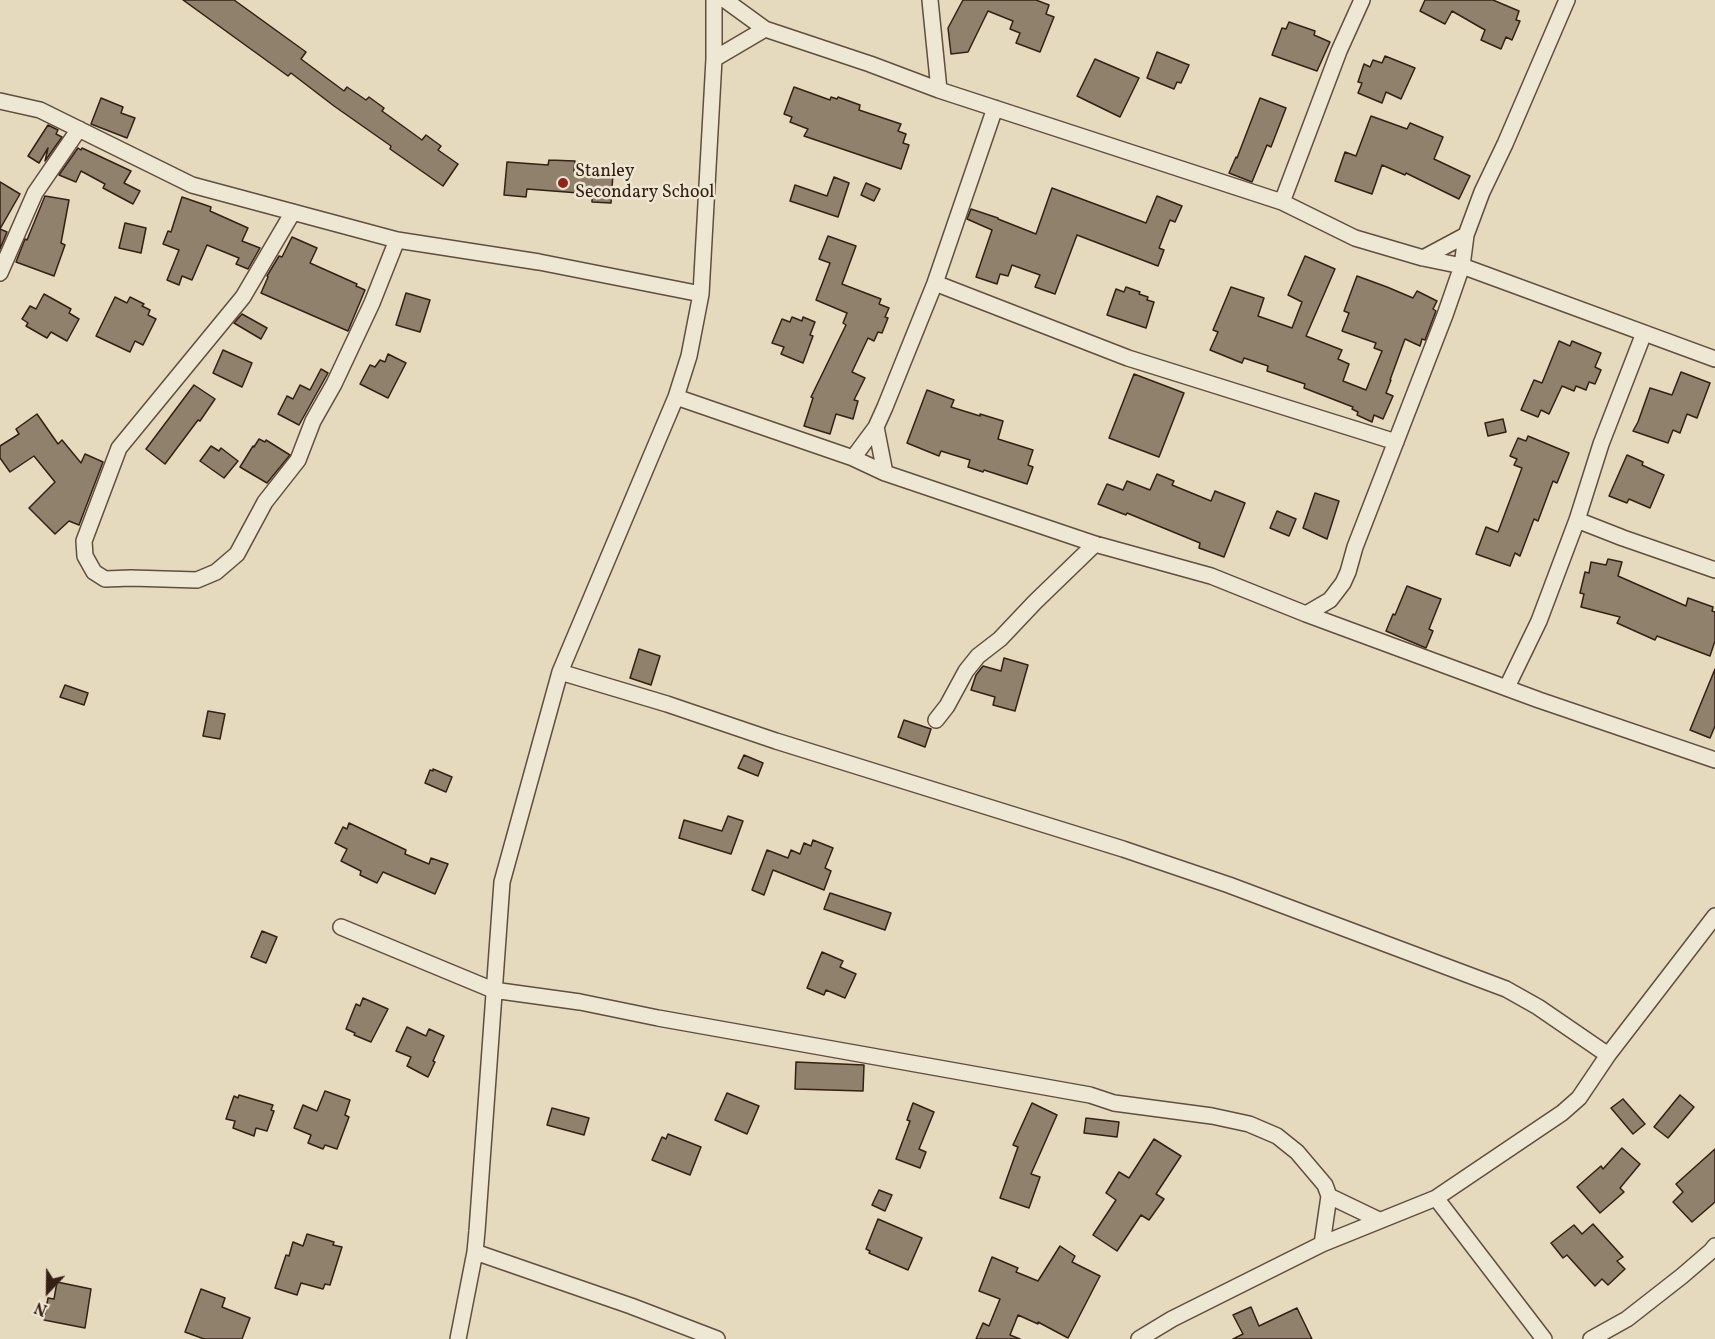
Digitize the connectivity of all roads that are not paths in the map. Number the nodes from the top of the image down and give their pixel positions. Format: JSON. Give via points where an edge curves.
{"nodes":[{"id":1,"x":714,"y":0,"type":"edge"},
{"id":2,"x":725,"y":0,"type":"edge"},
{"id":3,"x":930,"y":0,"type":"edge"},
{"id":4,"x":1567,"y":0,"type":"edge"},
{"id":5,"x":1358,"y":1,"type":"edge"},
{"id":6,"x":765,"y":28,"type":"junction"},
{"id":7,"x":714,"y":59,"type":"junction"},
{"id":8,"x":939,"y":90,"type":"junction"},
{"id":9,"x":3,"y":104,"type":"edge"},
{"id":10,"x":995,"y":108,"type":"junction"},
{"id":11,"x":79,"y":129,"type":"junction"},
{"id":12,"x":1282,"y":202,"type":"junction"},
{"id":13,"x":293,"y":212,"type":"junction"},
{"id":14,"x":1466,"y":235,"type":"junction"},
{"id":15,"x":397,"y":240,"type":"junction"},
{"id":16,"x":1423,"y":258,"type":"junction"},
{"id":17,"x":1462,"y":266,"type":"junction"},
{"id":18,"x":0,"y":273,"type":"edge"},
{"id":19,"x":935,"y":283,"type":"junction"},
{"id":20,"x":701,"y":294,"type":"junction"},
{"id":21,"x":1644,"y":333,"type":"junction"},
{"id":22,"x":1715,"y":359,"type":"edge"},
{"id":23,"x":676,"y":397,"type":"junction"},
{"id":24,"x":876,"y":427,"type":"junction"},
{"id":25,"x":1396,"y":442,"type":"junction"},
{"id":26,"x":853,"y":458,"type":"junction"},
{"id":27,"x":885,"y":473,"type":"junction"},
{"id":28,"x":1577,"y":520,"type":"junction"},
{"id":29,"x":1095,"y":544,"type":"junction"},
{"id":30,"x":1715,"y":570,"type":"edge"},
{"id":31,"x":1306,"y":614,"type":"junction"},
{"id":32,"x":560,"y":672,"type":"junction"},
{"id":33,"x":1507,"y":687,"type":"junction"},
{"id":34,"x":936,"y":720,"type":"dead end"},
{"id":35,"x":1715,"y":760,"type":"edge"},
{"id":36,"x":1715,"y":916,"type":"edge"},
{"id":37,"x":341,"y":927,"type":"dead end"},
{"id":38,"x":1709,"y":937,"type":"edge"},
{"id":39,"x":493,"y":990,"type":"junction"},
{"id":40,"x":1608,"y":1055,"type":"junction"},
{"id":41,"x":1329,"y":1196,"type":"junction"},
{"id":42,"x":1436,"y":1198,"type":"junction"},
{"id":43,"x":1380,"y":1221,"type":"junction"},
{"id":44,"x":1322,"y":1244,"type":"junction"},
{"id":45,"x":1715,"y":1246,"type":"edge"},
{"id":46,"x":475,"y":1252,"type":"junction"},
{"id":47,"x":458,"y":1339,"type":"edge"},
{"id":48,"x":717,"y":1339,"type":"edge"},
{"id":49,"x":1139,"y":1339,"type":"edge"},
{"id":50,"x":1544,"y":1339,"type":"edge"},
{"id":51,"x":1591,"y":1339,"type":"edge"}],
"edges":[{"from":1,"to":7,"type":"street"},
{"from":2,"to":6,"type":"street"},
{"from":3,"to":8,"type":"street"},
{"from":4,"to":14,"type":"street"},
{"from":5,"to":12,"type":"street"},
{"from":6,"to":7,"type":"street"},
{"from":6,"to":8,"type":"street"},
{"from":7,"to":20,"type":"street"},
{"from":8,"to":10,"type":"street"},
{"from":9,"to":11,"type":"street","via":[[40,110]]},
{"from":10,"to":12,"type":"street"},
{"from":10,"to":19,"type":"street"},
{"from":11,"to":13,"type":"street","via":[[192,185]]},
{"from":11,"to":18,"type":"street","via":[[35,192]]},
{"from":12,"to":16,"type":"street","via":[[1356,238]]},
{"from":13,"to":15,"type":"street"},
{"from":13,"to":15,"type":"street","via":[[243,297],[119,448],[84,541],[85,556],[94,572],[105,579],[196,580],[216,572],[237,554],[265,502],[298,460],[313,421],[372,303]]},
{"from":14,"to":16,"type":"street"},
{"from":14,"to":17,"type":"street"},
{"from":15,"to":20,"type":"street","via":[[539,261]]},
{"from":16,"to":17,"type":"street"},
{"from":17,"to":21,"type":"street"},
{"from":17,"to":25,"type":"street"},
{"from":19,"to":24,"type":"street"},
{"from":19,"to":25,"type":"street","via":[[1128,358]]},
{"from":20,"to":23,"type":"street"},
{"from":21,"to":22,"type":"street"},
{"from":21,"to":28,"type":"street","via":[[1600,444]]},
{"from":23,"to":26,"type":"street"},
{"from":23,"to":32,"type":"street"},
{"from":24,"to":26,"type":"street"},
{"from":24,"to":27,"type":"street"},
{"from":25,"to":31,"type":"street","via":[[1343,583],[1330,600]]},
{"from":26,"to":27,"type":"street"},
{"from":27,"to":29,"type":"street"},
{"from":28,"to":30,"type":"street"},
{"from":28,"to":33,"type":"street","via":[[1539,621]]},
{"from":29,"to":31,"type":"street","via":[[1211,576]]},
{"from":29,"to":34,"type":"street","via":[[978,656]]},
{"from":31,"to":33,"type":"street"},
{"from":32,"to":39,"type":"street","via":[[502,882]]},
{"from":32,"to":40,"type":"street","via":[[1229,885],[1506,989]]},
{"from":33,"to":35,"type":"street"},
{"from":36,"to":38,"type":"street"},
{"from":37,"to":39,"type":"street"},
{"from":38,"to":40,"type":"street"},
{"from":39,"to":41,"type":"street","via":[[580,1002],[1090,1095],[1113,1103],[1249,1124],[1277,1136],[1297,1152],[1325,1185]]},
{"from":39,"to":46,"type":"street"},
{"from":40,"to":42,"type":"street","via":[[1579,1098],[1562,1113]]},
{"from":41,"to":43,"type":"street"},
{"from":41,"to":44,"type":"street"},
{"from":42,"to":43,"type":"street"},
{"from":42,"to":50,"type":"street"},
{"from":43,"to":44,"type":"street"},
{"from":44,"to":49,"type":"street"},
{"from":45,"to":51,"type":"street","via":[[1627,1319]]},
{"from":46,"to":47,"type":"street"},
{"from":46,"to":48,"type":"street"}]}
